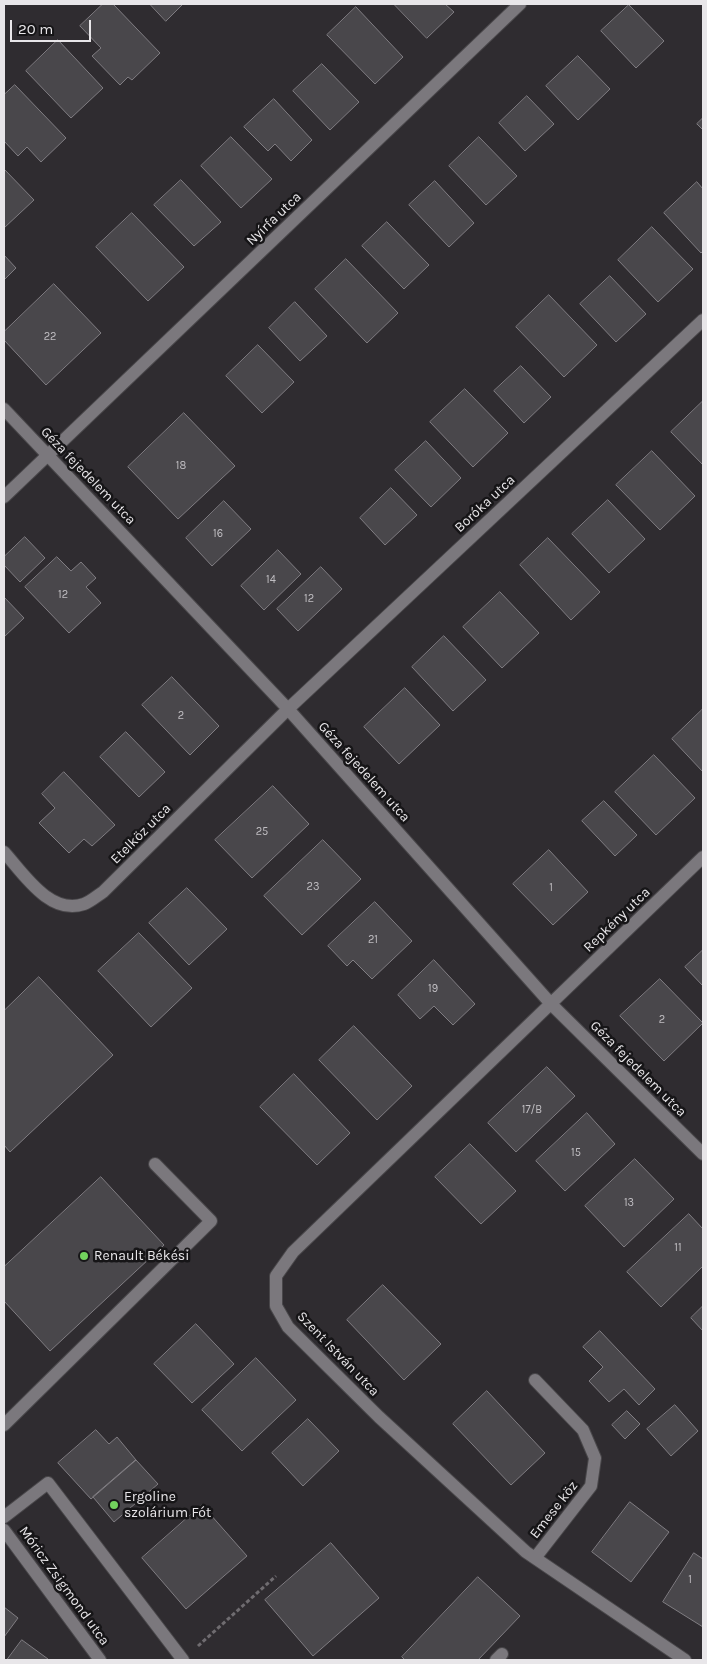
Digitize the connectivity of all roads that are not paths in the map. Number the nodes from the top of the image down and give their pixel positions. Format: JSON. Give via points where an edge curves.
{"nodes":[{"id":1,"x":520,"y":4,"type":"edge"},
{"id":2,"x":703,"y":320,"type":"edge"},
{"id":3,"x":4,"y":409,"type":"edge"},
{"id":4,"x":49,"y":456,"type":"junction"},
{"id":5,"x":4,"y":497,"type":"edge"},
{"id":6,"x":288,"y":709,"type":"junction"},
{"id":7,"x":4,"y":852,"type":"edge"},
{"id":8,"x":703,"y":857,"type":"edge"},
{"id":9,"x":552,"y":1005,"type":"junction"},
{"id":10,"x":703,"y":1154,"type":"edge"},
{"id":11,"x":155,"y":1164,"type":"dead end"},
{"id":12,"x":535,"y":1380,"type":"dead end"},
{"id":13,"x":4,"y":1424,"type":"edge"},
{"id":14,"x":4,"y":1517,"type":"edge"},
{"id":15,"x":4,"y":1530,"type":"edge"},
{"id":16,"x":535,"y":1558,"type":"junction"},
{"id":17,"x":100,"y":1660,"type":"edge"},
{"id":18,"x":183,"y":1660,"type":"edge"},
{"id":19,"x":685,"y":1660,"type":"edge"}],
"edges":[{"from":1,"to":4,"type":"street","name":"Nyírfa utca"},
{"from":2,"to":6,"type":"street","name":"Boróka utca"},
{"from":3,"to":4,"type":"street","name":"Géza fejedelem utca"},
{"from":4,"to":5,"type":"street"},
{"from":4,"to":6,"type":"street","name":"Géza fejedelem utca"},
{"from":6,"to":7,"type":"street","name":"Etelköz utca","via":[[103,892],[83,905],[59,905],[40,892]]},
{"from":6,"to":9,"type":"street","name":"Géza fejedelem utca"},
{"from":8,"to":9,"type":"street","name":"Repkény utca"},
{"from":9,"to":10,"type":"street","name":"Géza fejedelem utca"},
{"from":9,"to":16,"type":"street","name":"Szent István utca","via":[[293,1252],[276,1276],[276,1306],[288,1327],[378,1417]]},
{"from":11,"to":13,"type":"street","via":[[211,1221]]},
{"from":12,"to":16,"type":"street","name":"Emese köz","via":[[583,1430],[595,1458],[591,1486]]},
{"from":14,"to":18,"type":"street","via":[[48,1483]]},
{"from":15,"to":17,"type":"street","name":"Móricz Zsigmond utca"},
{"from":16,"to":19,"type":"street","name":"Szent István utca"}]}
